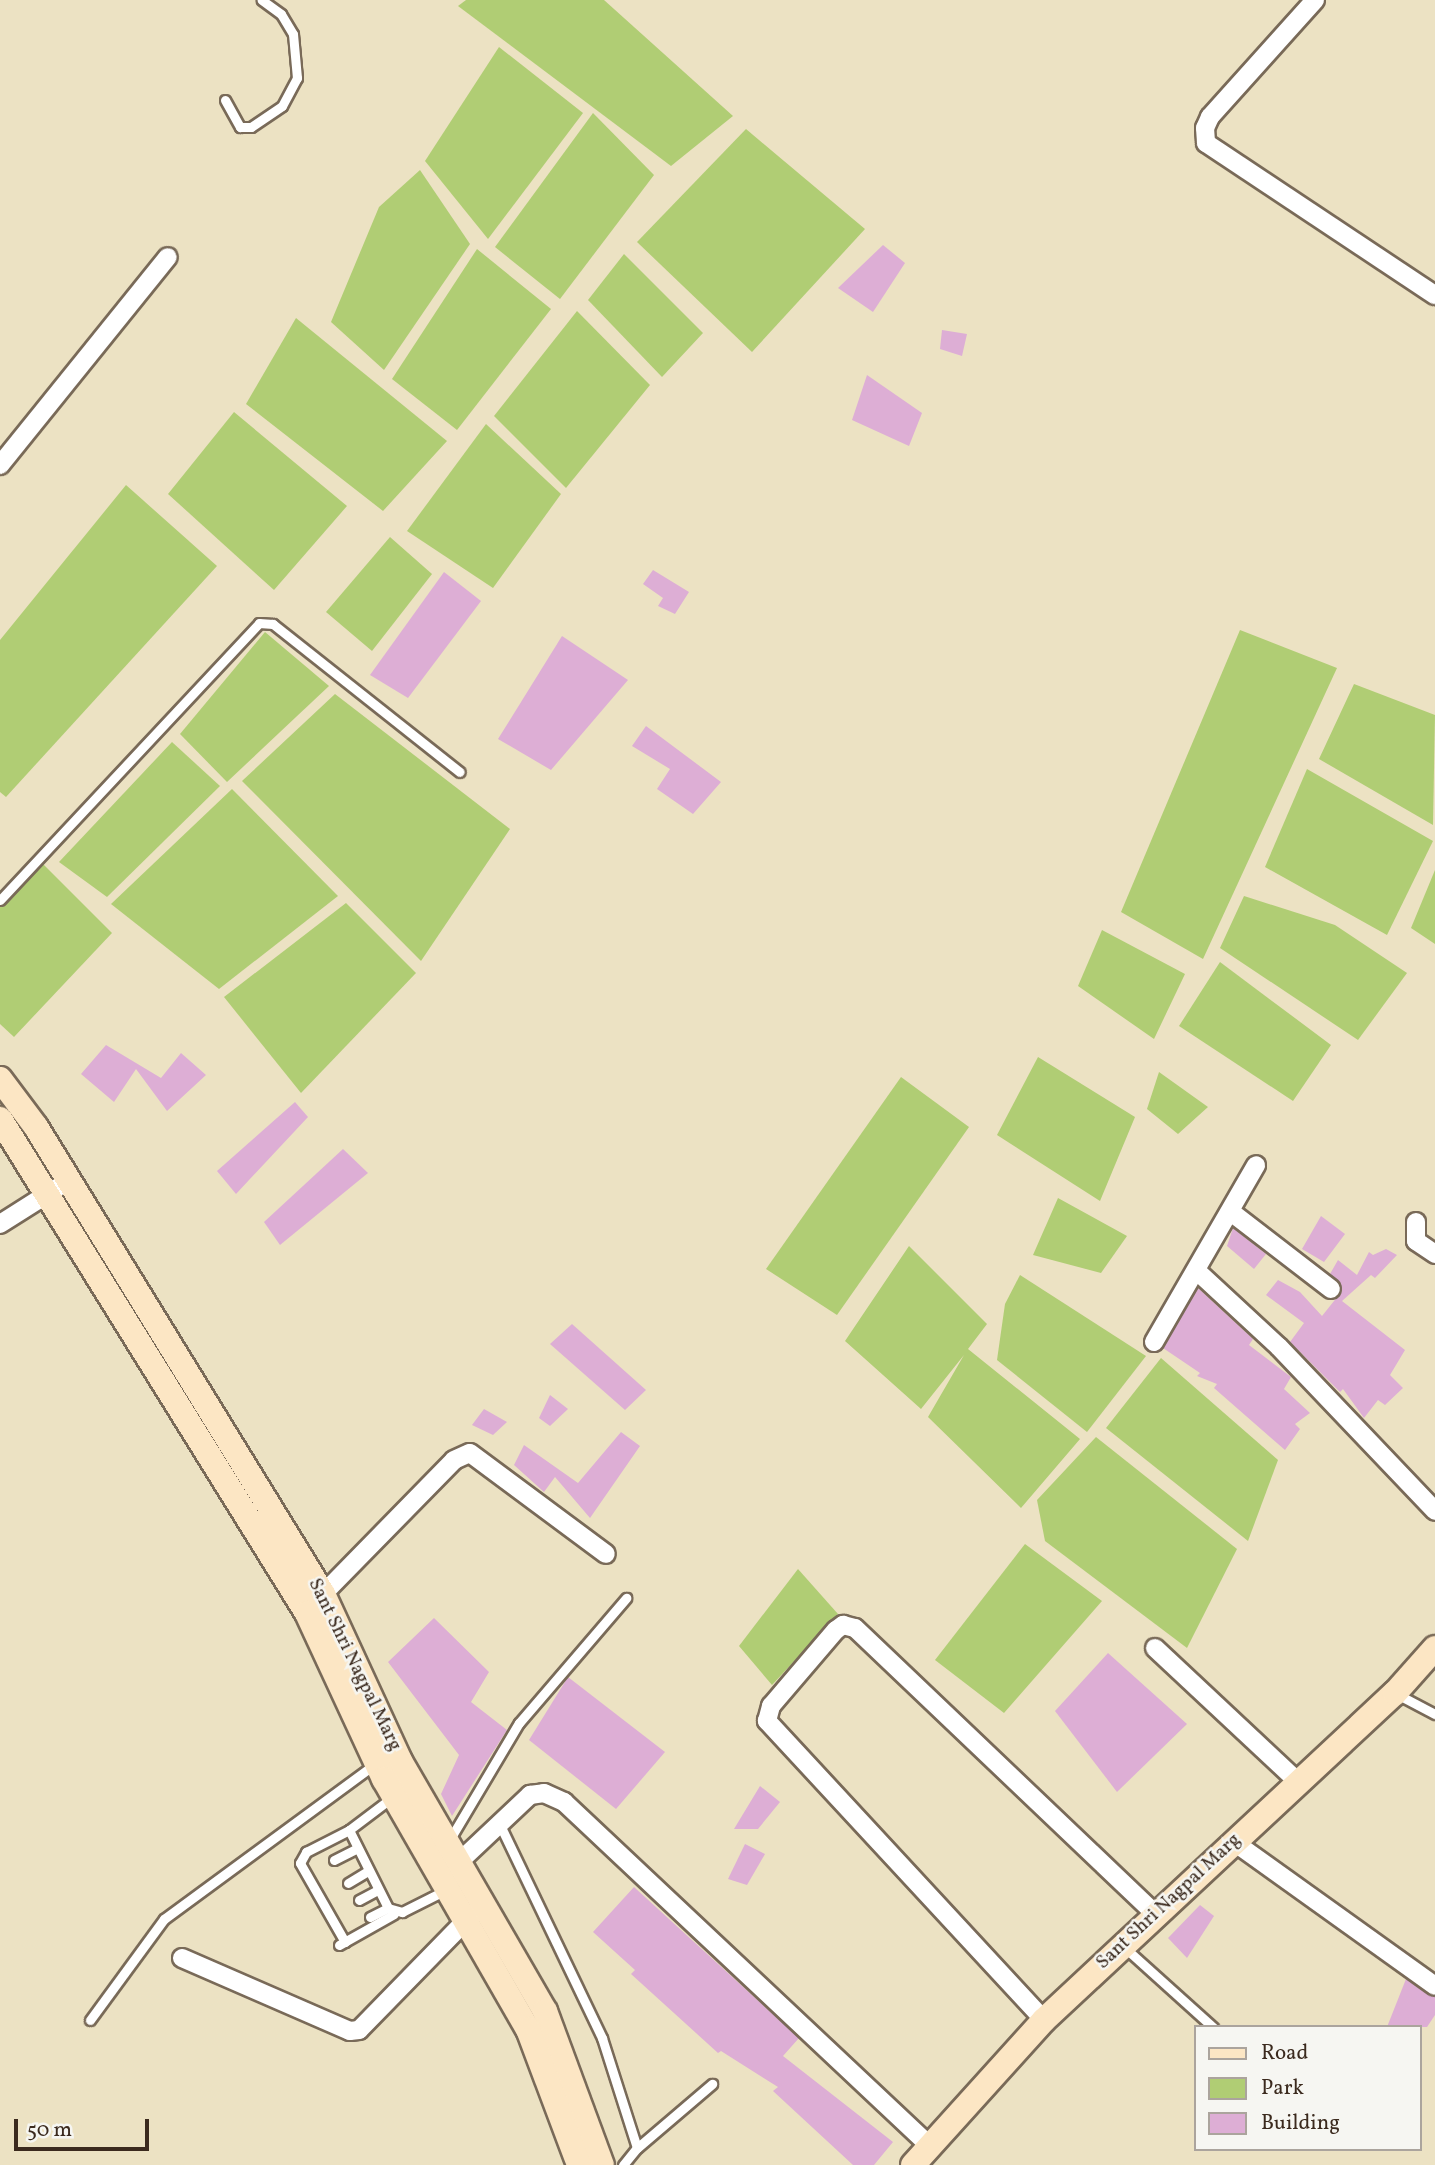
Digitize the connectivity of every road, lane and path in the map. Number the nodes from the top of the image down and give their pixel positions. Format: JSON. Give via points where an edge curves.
{"nodes":[{"id":1,"x":262,"y":0,"type":"edge"},
{"id":2,"x":1315,"y":0,"type":"edge"},
{"id":3,"x":225,"y":100,"type":"dead end"},
{"id":4,"x":168,"y":257,"type":"dead end"},
{"id":5,"x":1435,"y":295,"type":"edge"},
{"id":6,"x":0,"y":465,"type":"edge"},
{"id":7,"x":460,"y":772,"type":"dead end"},
{"id":8,"x":0,"y":900,"type":"edge"},
{"id":9,"x":0,"y":1079,"type":"edge"},
{"id":10,"x":0,"y":1119,"type":"edge"},
{"id":11,"x":1256,"y":1165,"type":"dead end"},
{"id":12,"x":58,"y":1187,"type":"junction"},
{"id":13,"x":1231,"y":1212,"type":"junction"},
{"id":14,"x":1416,"y":1222,"type":"dead end"},
{"id":15,"x":0,"y":1224,"type":"edge"},
{"id":16,"x":1435,"y":1254,"type":"edge"},
{"id":17,"x":1198,"y":1272,"type":"junction"},
{"id":18,"x":1331,"y":1289,"type":"dead end"},
{"id":19,"x":1154,"y":1342,"type":"dead end"},
{"id":20,"x":1435,"y":1511,"type":"edge"},
{"id":21,"x":606,"y":1554,"type":"dead end"},
{"id":22,"x":323,"y":1594,"type":"junction"},
{"id":23,"x":626,"y":1598,"type":"dead end"},
{"id":24,"x":1155,"y":1648,"type":"dead end"},
{"id":25,"x":1435,"y":1648,"type":"edge"},
{"id":26,"x":1395,"y":1693,"type":"junction"},
{"id":27,"x":1435,"y":1714,"type":"edge"},
{"id":28,"x":377,"y":1763,"type":"junction"},
{"id":29,"x":1296,"y":1780,"type":"junction"},
{"id":30,"x":394,"y":1796,"type":"junction"},
{"id":31,"x":500,"y":1825,"type":"junction"},
{"id":32,"x":349,"y":1830,"type":"junction"},
{"id":33,"x":1234,"y":1842,"type":"junction"},
{"id":34,"x":356,"y":1849,"type":"junction"},
{"id":35,"x":453,"y":1852,"type":"junction"},
{"id":36,"x":334,"y":1860,"type":"dead end"},
{"id":37,"x":368,"y":1871,"type":"junction"},
{"id":38,"x":348,"y":1883,"type":"dead end"},
{"id":39,"x":447,"y":1889,"type":"junction"},
{"id":40,"x":378,"y":1890,"type":"junction"},
{"id":41,"x":359,"y":1900,"type":"dead end"},
{"id":42,"x":391,"y":1911,"type":"junction"},
{"id":43,"x":474,"y":1912,"type":"junction"},
{"id":44,"x":1155,"y":1914,"type":"junction"},
{"id":45,"x":370,"y":1917,"type":"dead end"},
{"id":46,"x":1122,"y":1946,"type":"junction"},
{"id":47,"x":182,"y":1958,"type":"dead end"},
{"id":48,"x":1435,"y":1986,"type":"edge"},
{"id":49,"x":90,"y":2020,"type":"dead end"},
{"id":50,"x":1044,"y":2020,"type":"junction"},
{"id":51,"x":1211,"y":2025,"type":"edge"},
{"id":52,"x":712,"y":2084,"type":"dead end"},
{"id":53,"x":930,"y":2147,"type":"junction"},
{"id":54,"x":636,"y":2148,"type":"junction"},
{"id":55,"x":579,"y":2165,"type":"edge"},
{"id":56,"x":602,"y":2165,"type":"edge"},
{"id":57,"x":623,"y":2165,"type":"edge"},
{"id":58,"x":913,"y":2165,"type":"edge"}],
"edges":[{"from":1,"to":3,"type":"lane","via":[[281,14],[293,34],[297,79],[282,106],[259,124],[240,127]]},
{"from":2,"to":5,"type":"street","via":[[1210,117],[1206,143]]},
{"from":4,"to":6,"type":"street"},
{"from":7,"to":8,"type":"lane","via":[[273,624],[259,623]]},
{"from":9,"to":12,"type":"street","name":"Sant Shri Nagpal Marg"},
{"from":10,"to":12,"type":"street","name":"Sant Shri Nagpal Marg"},
{"from":11,"to":13,"type":"street"},
{"from":12,"to":15,"type":"street"},
{"from":12,"to":22,"type":"street","name":"Sant Shri Nagpal Marg"},
{"from":12,"to":28,"type":"street","name":"Sant Shri Nagpal Marg","via":[[307,1613]]},
{"from":13,"to":17,"type":"street"},
{"from":13,"to":18,"type":"street"},
{"from":14,"to":16,"type":"street","via":[[1416,1241]]},
{"from":17,"to":19,"type":"street"},
{"from":17,"to":20,"type":"street","via":[[1279,1347]]},
{"from":21,"to":22,"type":"street","via":[[470,1452],[454,1460]]},
{"from":22,"to":35,"type":"street","name":"Sant Shri Nagpal Marg","via":[[400,1760]]},
{"from":23,"to":35,"type":"lane","via":[[519,1723]]},
{"from":24,"to":29,"type":"street"},
{"from":25,"to":26,"type":"street","name":"Sant Shri Nagpal Marg"},
{"from":26,"to":27,"type":"lane","via":[[1425,1713]]},
{"from":26,"to":29,"type":"street","name":"Sant Shri Nagpal Marg"},
{"from":28,"to":30,"type":"street","name":"Sant Shri Nagpal Marg"},
{"from":28,"to":49,"type":"lane","via":[[164,1919]]},
{"from":29,"to":33,"type":"street","name":"Sant Shri Nagpal Marg"},
{"from":30,"to":32,"type":"lane"},
{"from":30,"to":39,"type":"street","name":"Sant Shri Nagpal Marg"},
{"from":31,"to":35,"type":"street"},
{"from":31,"to":53,"type":"street","via":[[530,1796],[544,1793],[564,1802]]},
{"from":31,"to":54,"type":"lane","via":[[602,2038]]},
{"from":32,"to":34,"type":"lane"},
{"from":32,"to":42,"type":"lane","via":[[306,1852],[300,1863],[342,1943]]},
{"from":33,"to":44,"type":"street","name":"Sant Shri Nagpal Marg"},
{"from":33,"to":48,"type":"street"},
{"from":34,"to":36,"type":"lane"},
{"from":34,"to":37,"type":"lane"},
{"from":35,"to":43,"type":"street","name":"Sant Shri Nagpal Marg"},
{"from":37,"to":38,"type":"lane"},
{"from":37,"to":40,"type":"lane"},
{"from":39,"to":42,"type":"lane"},
{"from":39,"to":43,"type":"street","name":"Sant Shri Nagpal Marg"},
{"from":40,"to":41,"type":"lane"},
{"from":40,"to":42,"type":"lane"},
{"from":42,"to":45,"type":"lane"},
{"from":43,"to":47,"type":"street","via":[[359,2030],[350,2031]]},
{"from":43,"to":55,"type":"street","name":"Sant Shri Nagpal Marg","via":[[528,2029]]},
{"from":43,"to":56,"type":"street","name":"Sant Shri Nagpal Marg","via":[[545,2011]]},
{"from":44,"to":46,"type":"street","name":"Sant Shri Nagpal Marg"},
{"from":44,"to":50,"type":"street","via":[[855,1628],[843,1625],[836,1630],[771,1706],[767,1721]]},
{"from":46,"to":50,"type":"street","name":"Sant Shri Nagpal Marg"},
{"from":46,"to":51,"type":"lane"},
{"from":50,"to":53,"type":"street","name":"Sant Shri Nagpal Marg"},
{"from":52,"to":54,"type":"lane"},
{"from":53,"to":58,"type":"street","name":"Sant Shri Nagpal Marg"},
{"from":54,"to":57,"type":"lane"}]}
